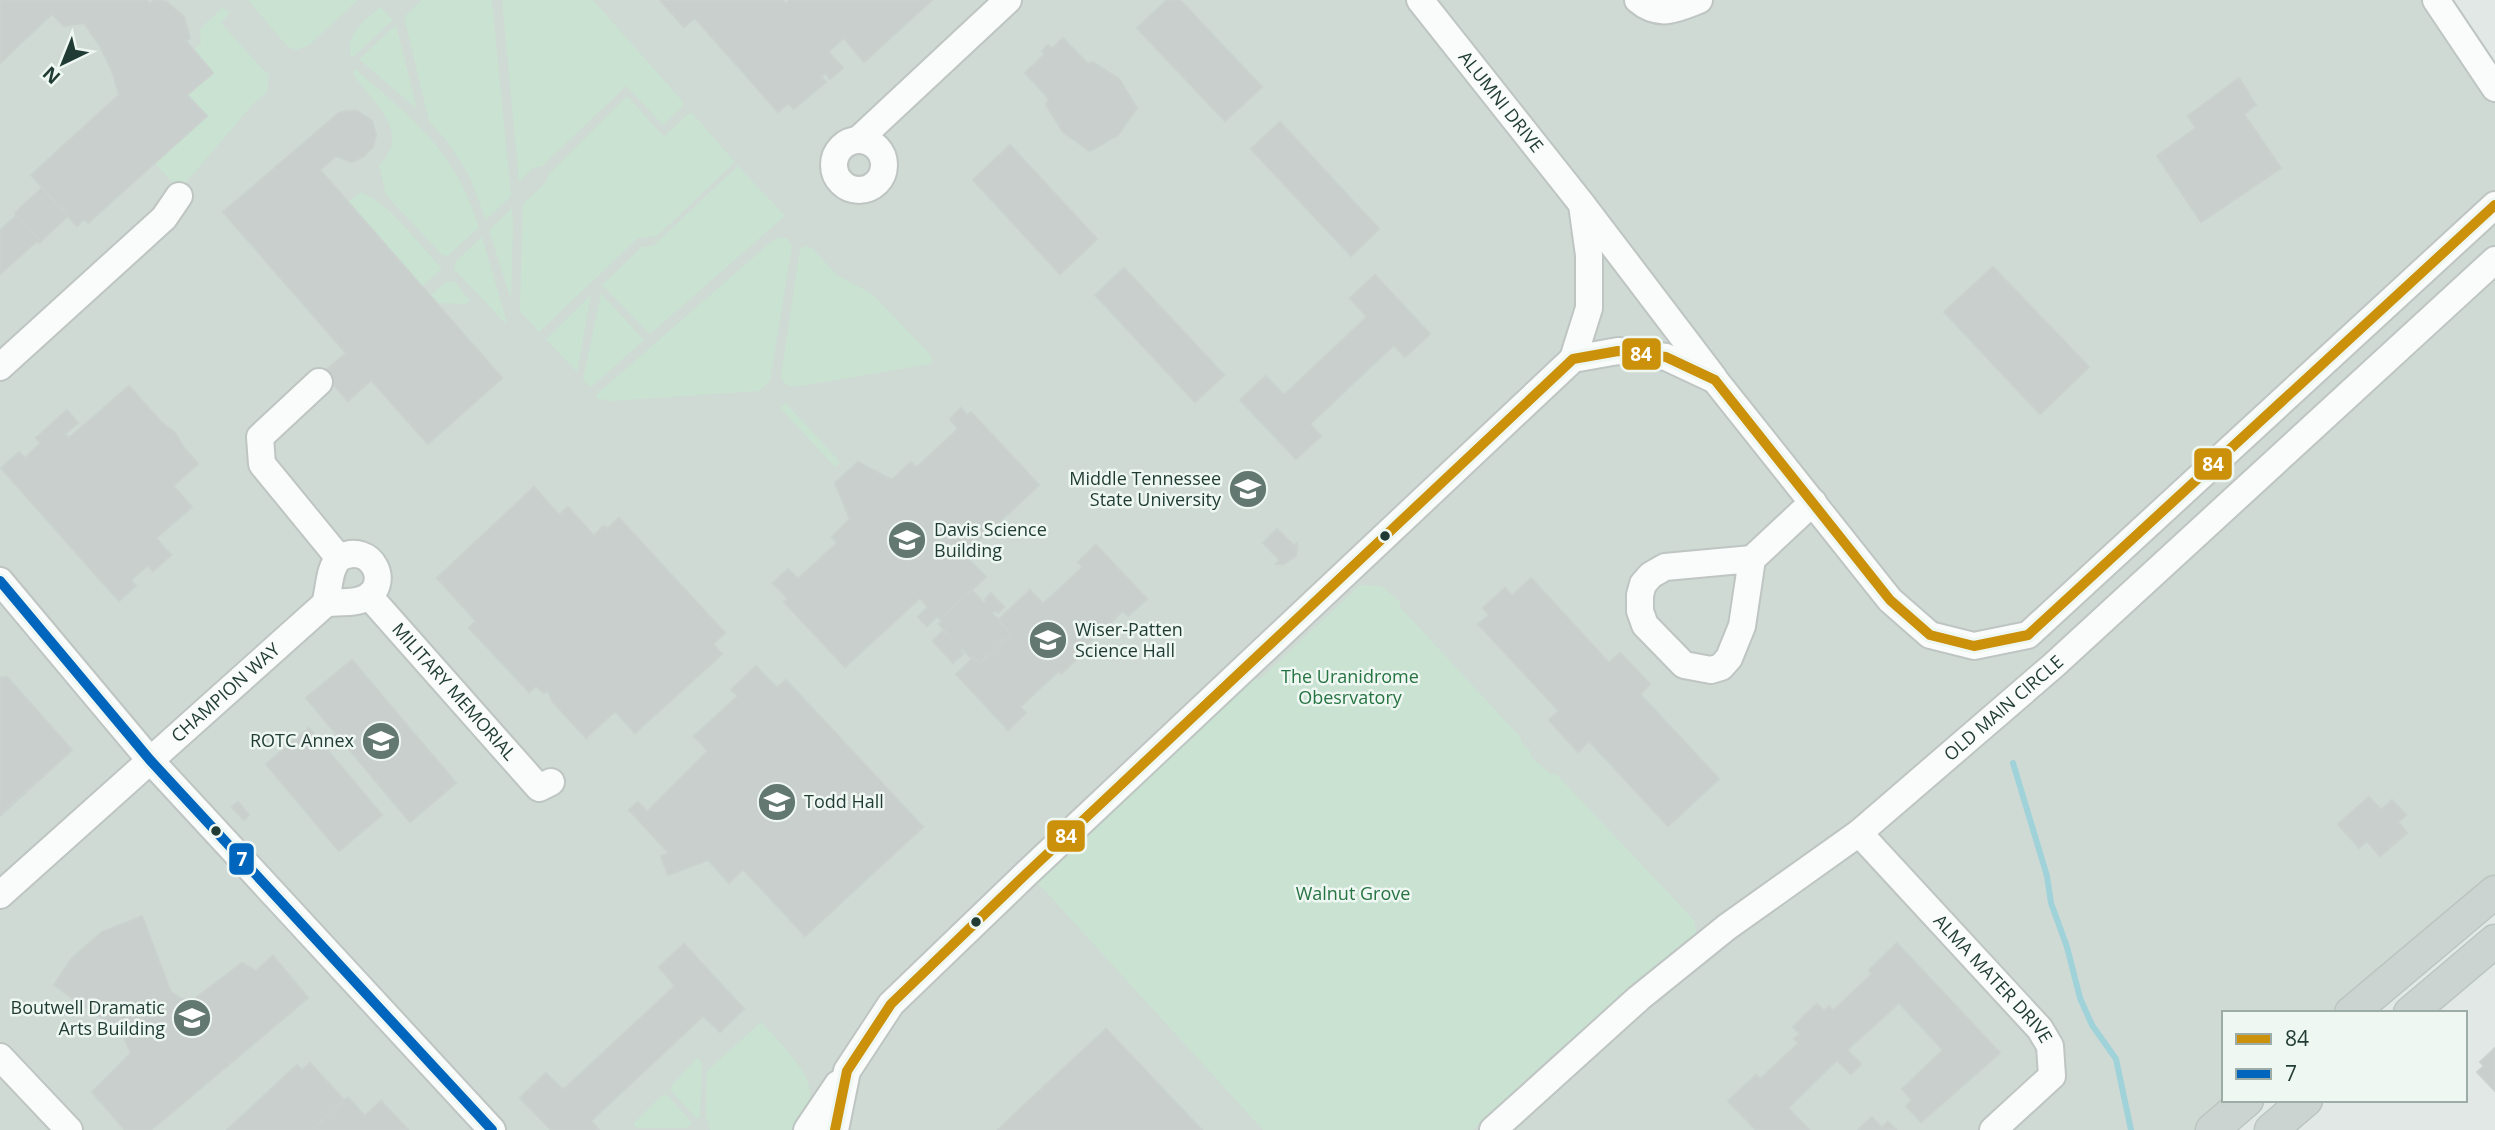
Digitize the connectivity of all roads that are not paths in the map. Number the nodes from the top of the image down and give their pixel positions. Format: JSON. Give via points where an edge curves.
{"nodes":[{"id":1,"x":1008,"y":0,"type":"edge"},
{"id":2,"x":1420,"y":0,"type":"edge"},
{"id":3,"x":1638,"y":0,"type":"edge"},
{"id":4,"x":1699,"y":0,"type":"edge"},
{"id":5,"x":2436,"y":0,"type":"edge"},
{"id":6,"x":2495,"y":88,"type":"edge"},
{"id":7,"x":858,"y":140,"type":"dead end"},
{"id":8,"x":179,"y":196,"type":"dead end"},
{"id":9,"x":1581,"y":203,"type":"junction"},
{"id":10,"x":2495,"y":205,"type":"edge"},
{"id":11,"x":2495,"y":260,"type":"edge"},
{"id":12,"x":1573,"y":359,"type":"junction"},
{"id":13,"x":2,"y":362,"type":"edge"},
{"id":14,"x":1715,"y":380,"type":"junction"},
{"id":15,"x":319,"y":382,"type":"dead end"},
{"id":16,"x":1813,"y":502,"type":"junction"},
{"id":17,"x":332,"y":549,"type":"junction"},
{"id":18,"x":1752,"y":559,"type":"junction"},
{"id":19,"x":0,"y":581,"type":"edge"},
{"id":20,"x":369,"y":596,"type":"junction"},
{"id":21,"x":325,"y":604,"type":"junction"},
{"id":22,"x":2028,"y":635,"type":"junction"},
{"id":23,"x":2053,"y":665,"type":"junction"},
{"id":24,"x":150,"y":760,"type":"junction"},
{"id":25,"x":545,"y":785,"type":"dead end"},
{"id":26,"x":1859,"y":833,"type":"junction"},
{"id":27,"x":2495,"y":892,"type":"edge"},
{"id":28,"x":0,"y":895,"type":"edge"},
{"id":29,"x":2495,"y":941,"type":"edge"},
{"id":30,"x":2353,"y":1011,"type":"edge"},
{"id":31,"x":2412,"y":1011,"type":"edge"},
{"id":32,"x":0,"y":1057,"type":"edge"},
{"id":33,"x":846,"y":1071,"type":"junction"},
{"id":34,"x":2245,"y":1102,"type":"edge"},
{"id":35,"x":2304,"y":1102,"type":"edge"},
{"id":36,"x":69,"y":1130,"type":"edge"},
{"id":37,"x":492,"y":1130,"type":"edge"},
{"id":38,"x":807,"y":1130,"type":"edge"},
{"id":39,"x":835,"y":1130,"type":"edge"},
{"id":40,"x":1493,"y":1130,"type":"edge"},
{"id":41,"x":1993,"y":1130,"type":"edge"},
{"id":42,"x":2213,"y":1130,"type":"edge"},
{"id":43,"x":2271,"y":1130,"type":"edge"}],
"edges":[{"from":1,"to":7,"type":"street"},
{"from":2,"to":9,"type":"street","name":"ALUMNI DRIVE"},
{"from":3,"to":4,"type":"street","via":[[1646,7],[1671,12]]},
{"from":5,"to":6,"type":"street"},
{"from":8,"to":13,"type":"street","via":[[164,218]]},
{"from":9,"to":12,"type":"street","name":"ALUMNI DRIVE","via":[[1589,255],[1589,308]]},
{"from":9,"to":14,"type":"street","name":"ALUMNI DRIVE"},
{"from":10,"to":22,"type":"street"},
{"from":11,"to":23,"type":"street","name":"OLD MAIN CIRCLE"},
{"from":12,"to":14,"type":"street","via":[[1618,351],[1666,357]]},
{"from":12,"to":33,"type":"street","via":[[891,1004]]},
{"from":14,"to":16,"type":"street"},
{"from":15,"to":17,"type":"street","via":[[260,437],[262,464]]},
{"from":16,"to":18,"type":"street"},
{"from":16,"to":22,"type":"street","via":[[1890,600],[1930,635],[1974,646]]},
{"from":17,"to":20,"type":"street","via":[[370,559],[378,573]]},
{"from":17,"to":21,"type":"street"},
{"from":18,"to":18,"type":"street","via":[[1665,568],[1643,584],[1640,611],[1645,625],[1684,665],[1711,670],[1729,658],[1742,626]]},
{"from":19,"to":24,"type":"street"},
{"from":20,"to":21,"type":"street"},
{"from":20,"to":25,"type":"street","name":"MILITARY MEMORIAL"},
{"from":21,"to":24,"type":"street","name":"CHAMPION WAY"},
{"from":22,"to":23,"type":"street"},
{"from":23,"to":26,"type":"street","name":"OLD MAIN CIRCLE"},
{"from":24,"to":28,"type":"street","name":"CHAMPION WAY"},
{"from":24,"to":37,"type":"street"},
{"from":26,"to":40,"type":"street","name":"OLD MAIN CIRCLE","via":[[1727,927],[1649,990]]},
{"from":26,"to":41,"type":"street","name":"ALMA MATER DRIVE","via":[[2040,1029],[2050,1046],[2052,1076]]},
{"from":27,"to":30,"type":"main road"},
{"from":29,"to":31,"type":"main road"},
{"from":32,"to":36,"type":"street"},
{"from":33,"to":38,"type":"street"},
{"from":33,"to":39,"type":"street"},
{"from":34,"to":42,"type":"main road"},
{"from":35,"to":43,"type":"main road"}]}
